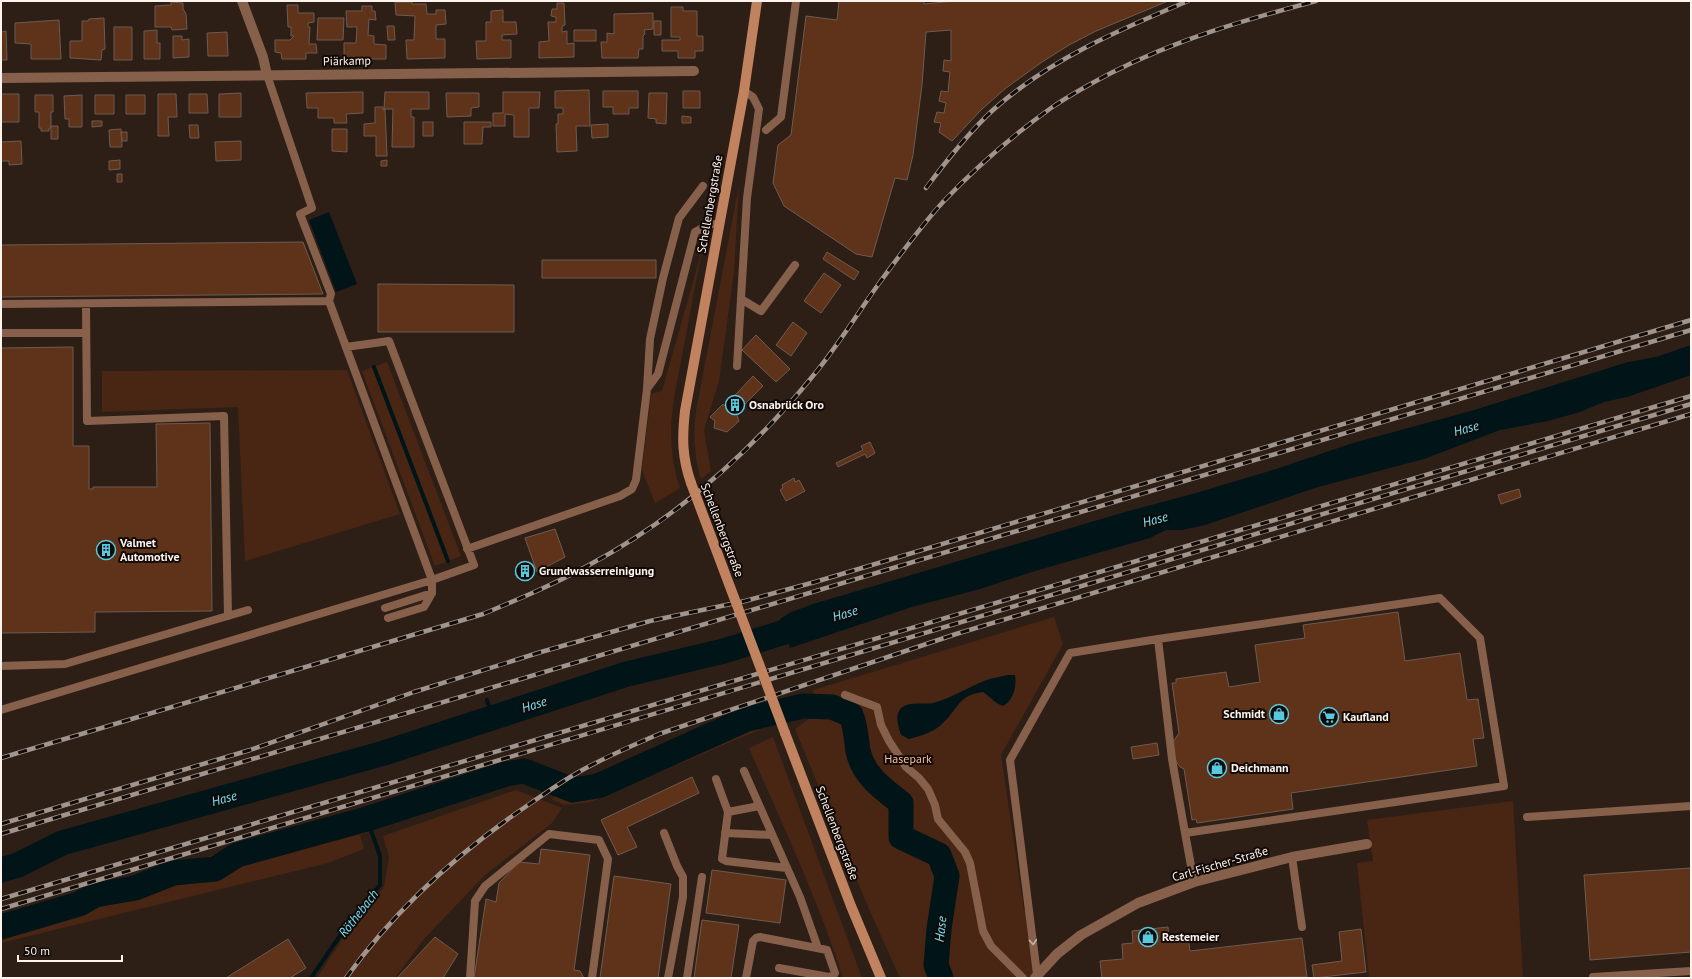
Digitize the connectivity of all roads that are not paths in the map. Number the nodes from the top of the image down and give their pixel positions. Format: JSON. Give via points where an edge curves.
{"nodes":[{"id":1,"x":242,"y":1,"type":"edge"},
{"id":2,"x":757,"y":1,"type":"edge"},
{"id":3,"x":796,"y":1,"type":"edge"},
{"id":4,"x":694,"y":70,"type":"dead end"},
{"id":5,"x":267,"y":75,"type":"junction"},
{"id":6,"x":1,"y":78,"type":"edge"},
{"id":7,"x":744,"y":91,"type":"junction"},
{"id":8,"x":766,"y":130,"type":"dead end"},
{"id":9,"x":703,"y":186,"type":"dead end"},
{"id":10,"x":720,"y":224,"type":"junction"},
{"id":11,"x":795,"y":265,"type":"dead end"},
{"id":12,"x":741,"y":299,"type":"junction"},
{"id":13,"x":329,"y":301,"type":"junction"},
{"id":14,"x":1,"y":304,"type":"edge"},
{"id":15,"x":86,"y":304,"type":"junction"},
{"id":16,"x":1,"y":333,"type":"edge"},
{"id":17,"x":86,"y":333,"type":"junction"},
{"id":18,"x":346,"y":347,"type":"junction"},
{"id":19,"x":737,"y":366,"type":"dead end"},
{"id":20,"x":647,"y":389,"type":"junction"},
{"id":21,"x":467,"y":549,"type":"junction"},
{"id":22,"x":432,"y":580,"type":"junction"},
{"id":23,"x":432,"y":593,"type":"junction"},
{"id":24,"x":385,"y":608,"type":"dead end"},
{"id":25,"x":248,"y":610,"type":"dead end"},
{"id":26,"x":228,"y":616,"type":"junction"},
{"id":27,"x":388,"y":618,"type":"dead end"},
{"id":28,"x":1158,"y":640,"type":"junction"},
{"id":29,"x":1,"y":666,"type":"edge"},
{"id":30,"x":845,"y":695,"type":"dead end"},
{"id":31,"x":1,"y":710,"type":"edge"},
{"id":32,"x":744,"y":771,"type":"dead end"},
{"id":33,"x":716,"y":779,"type":"dead end"},
{"id":34,"x":759,"y":806,"type":"junction"},
{"id":35,"x":1691,"y":806,"type":"edge"},
{"id":36,"x":728,"y":812,"type":"junction"},
{"id":37,"x":1528,"y":817,"type":"dead end"},
{"id":38,"x":664,"y":833,"type":"dead end"},
{"id":39,"x":725,"y":833,"type":"junction"},
{"id":40,"x":1185,"y":833,"type":"junction"},
{"id":41,"x":771,"y":834,"type":"junction"},
{"id":42,"x":1367,"y":844,"type":"dead end"},
{"id":43,"x":1292,"y":857,"type":"junction"},
{"id":44,"x":787,"y":868,"type":"junction"},
{"id":45,"x":702,"y":877,"type":"dead end"},
{"id":46,"x":1194,"y":882,"type":"junction"},
{"id":47,"x":1302,"y":927,"type":"dead end"},
{"id":48,"x":818,"y":948,"type":"junction"},
{"id":49,"x":779,"y":968,"type":"dead end"},
{"id":50,"x":1691,"y":971,"type":"edge"},
{"id":51,"x":1036,"y":976,"type":"edge"},
{"id":52,"x":1593,"y":977,"type":"edge"},
{"id":53,"x":470,"y":978,"type":"edge"},
{"id":54,"x":592,"y":978,"type":"edge"},
{"id":55,"x":668,"y":978,"type":"edge"},
{"id":56,"x":687,"y":978,"type":"edge"},
{"id":57,"x":746,"y":978,"type":"edge"},
{"id":58,"x":881,"y":978,"type":"edge"},
{"id":59,"x":1023,"y":978,"type":"edge"}],
"edges":[{"from":1,"to":5,"type":"street","via":[[264,57]]},
{"from":2,"to":7,"type":"street","name":"Schellenbergstraße"},
{"from":3,"to":8,"type":"lane","via":[[781,117]]},
{"from":4,"to":5,"type":"street","name":"Piärkamp"},
{"from":5,"to":6,"type":"street","name":"Piärkamp"},
{"from":5,"to":13,"type":"lane","via":[[312,208],[300,214],[331,294]]},
{"from":7,"to":10,"type":"street","name":"Schellenbergstraße"},
{"from":7,"to":12,"type":"lane","via":[[753,97],[758,109],[747,198]]},
{"from":9,"to":20,"type":"lane","via":[[679,218],[650,339]]},
{"from":10,"to":20,"type":"lane","via":[[710,224],[695,232],[658,374]]},
{"from":10,"to":58,"type":"street","name":"Schellenbergstraße","bridge":true,"via":[[685,411],[682,436],[684,457],[691,483],[784,733]]},
{"from":11,"to":12,"type":"lane","via":[[761,311]]},
{"from":12,"to":19,"type":"lane"},
{"from":13,"to":15,"type":"lane"},
{"from":13,"to":18,"type":"lane"},
{"from":14,"to":15,"type":"lane"},
{"from":15,"to":17,"type":"lane"},
{"from":16,"to":17,"type":"lane"},
{"from":17,"to":26,"type":"lane","via":[[88,421],[224,416]]},
{"from":18,"to":21,"type":"lane","via":[[389,341]]},
{"from":18,"to":22,"type":"lane"},
{"from":20,"to":21,"type":"lane","via":[[636,480],[632,489],[620,496]]},
{"from":21,"to":22,"type":"lane","via":[[474,565]]},
{"from":22,"to":23,"type":"lane"},
{"from":22,"to":31,"type":"lane"},
{"from":23,"to":24,"type":"lane"},
{"from":23,"to":27,"type":"lane","via":[[424,607]]},
{"from":25,"to":26,"type":"lane"},
{"from":26,"to":29,"type":"lane","via":[[65,664]]},
{"from":28,"to":40,"type":"lane","via":[[1172,759]]},
{"from":28,"to":40,"type":"lane","via":[[1440,598],[1480,638],[1504,786]]},
{"from":28,"to":51,"type":"lane","one_way":true,"via":[[1070,652],[1010,760]]},
{"from":30,"to":59,"type":"lane","via":[[877,707],[889,741],[906,767],[928,789],[938,818],[965,852],[970,863],[983,931],[991,946]]},
{"from":32,"to":34,"type":"lane"},
{"from":33,"to":36,"type":"lane"},
{"from":34,"to":36,"type":"lane"},
{"from":34,"to":41,"type":"lane"},
{"from":35,"to":37,"type":"lane"},
{"from":36,"to":39,"type":"lane"},
{"from":38,"to":55,"type":"lane","via":[[683,877],[683,897]]},
{"from":39,"to":41,"type":"lane"},
{"from":39,"to":44,"type":"lane","via":[[721,856],[724,860]]},
{"from":40,"to":46,"type":"lane"},
{"from":41,"to":44,"type":"lane"},
{"from":42,"to":43,"type":"street","name":"Carl-Fischer-Straße"},
{"from":43,"to":46,"type":"street","name":"Carl-Fischer-Straße"},
{"from":43,"to":47,"type":"lane"},
{"from":44,"to":48,"type":"lane"},
{"from":45,"to":56,"type":"lane"},
{"from":46,"to":51,"type":"street","name":"Carl-Fischer-Straße","via":[[1138,903],[1081,935],[1057,954]]},
{"from":48,"to":49,"type":"lane","via":[[828,951],[834,975],[829,977]]},
{"from":48,"to":57,"type":"lane","via":[[756,938],[753,941]]},
{"from":50,"to":52,"type":"lane"},
{"from":53,"to":54,"type":"lane","via":[[475,901],[485,886],[549,834],[599,840],[608,859]]}]}
